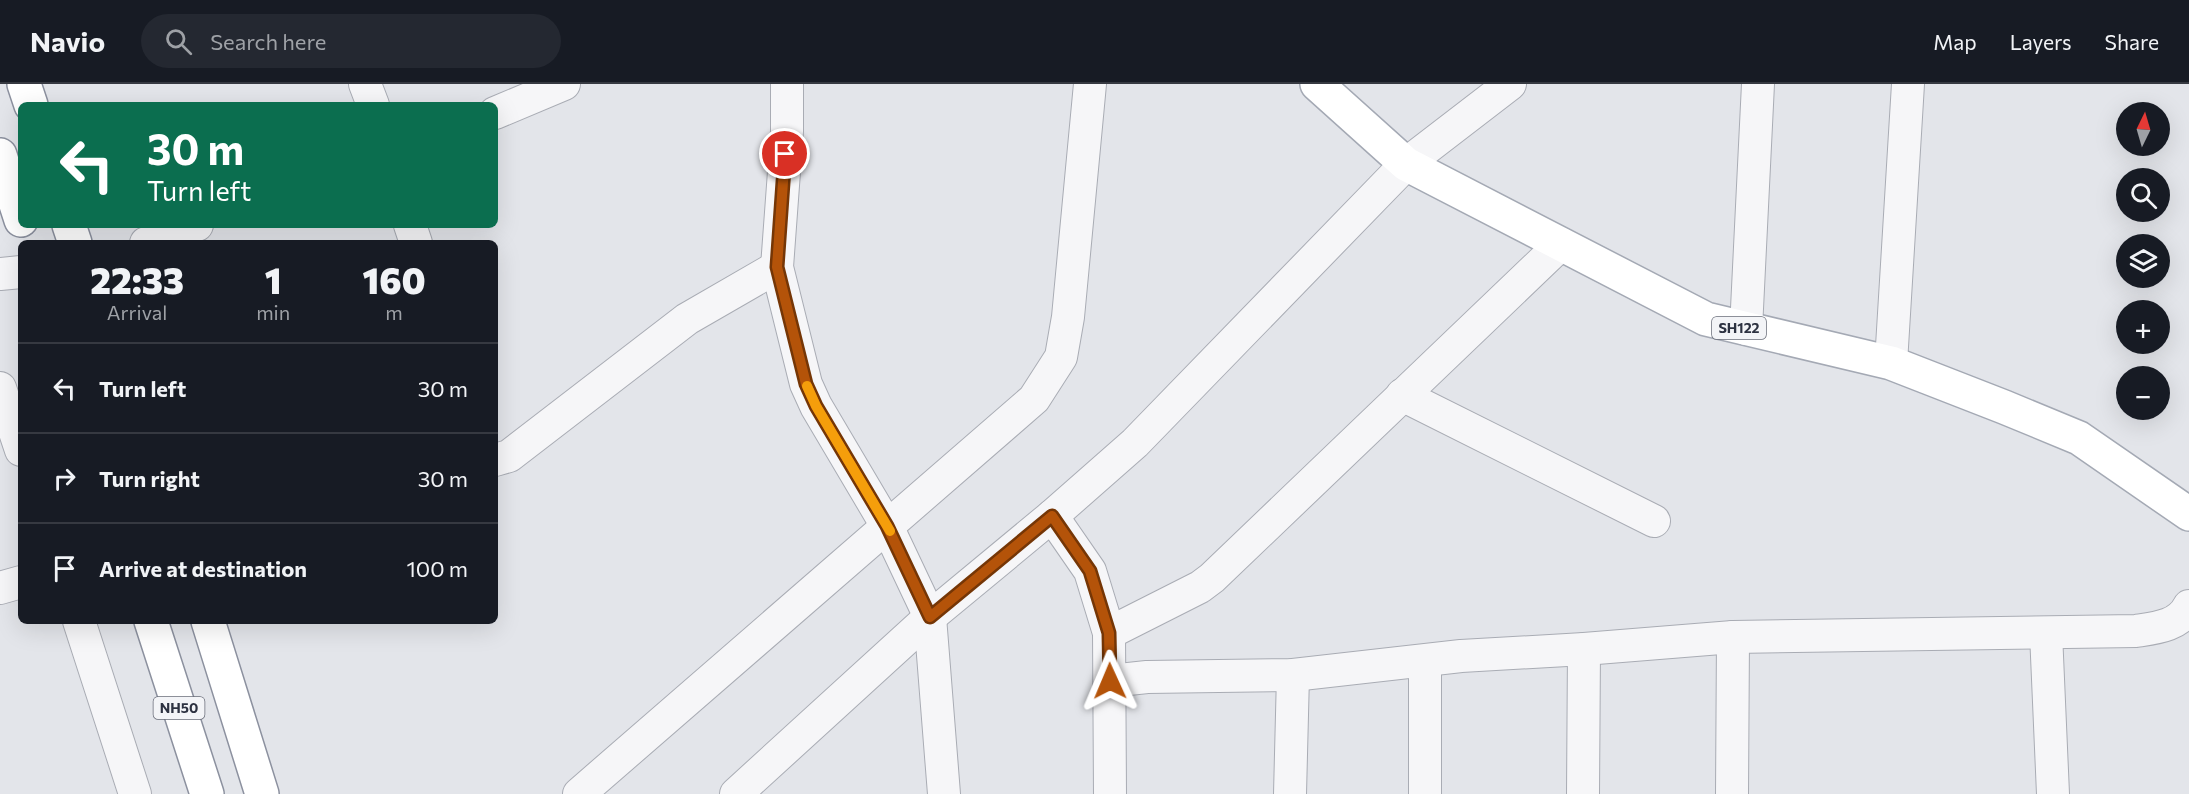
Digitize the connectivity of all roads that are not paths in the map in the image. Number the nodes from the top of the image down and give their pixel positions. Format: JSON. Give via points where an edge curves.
{"nodes":[{"id":1,"x":24,"y":84,"type":"edge"},
{"id":2,"x":365,"y":84,"type":"edge"},
{"id":3,"x":564,"y":84,"type":"edge"},
{"id":4,"x":787,"y":84,"type":"edge"},
{"id":5,"x":1089,"y":84,"type":"edge"},
{"id":6,"x":1317,"y":84,"type":"edge"},
{"id":7,"x":1510,"y":84,"type":"edge"},
{"id":8,"x":1758,"y":84,"type":"edge"},
{"id":9,"x":1908,"y":84,"type":"edge"},
{"id":10,"x":30,"y":102,"type":"edge"},
{"id":11,"x":372,"y":102,"type":"edge"},
{"id":12,"x":498,"y":112,"type":"edge"},
{"id":13,"x":0,"y":155,"type":"edge"},
{"id":14,"x":1406,"y":164,"type":"junction"},
{"id":15,"x":18,"y":210,"type":"edge"},
{"id":16,"x":188,"y":228,"type":"edge"},
{"id":17,"x":154,"y":240,"type":"edge"},
{"id":18,"x":1561,"y":244,"type":"junction"},
{"id":19,"x":777,"y":267,"type":"junction"},
{"id":20,"x":18,"y":272,"type":"edge"},
{"id":21,"x":0,"y":274,"type":"edge"},
{"id":22,"x":1746,"y":329,"type":"junction"},
{"id":23,"x":1891,"y":363,"type":"junction"},
{"id":24,"x":0,"y":388,"type":"edge"},
{"id":25,"x":1402,"y":395,"type":"junction"},
{"id":26,"x":18,"y":441,"type":"edge"},
{"id":27,"x":498,"y":459,"type":"edge"},
{"id":28,"x":2189,"y":514,"type":"edge"},
{"id":29,"x":1052,"y":516,"type":"junction"},
{"id":30,"x":1654,"y":521,"type":"dead end"},
{"id":31,"x":887,"y":526,"type":"junction"},
{"id":32,"x":18,"y":583,"type":"edge"},
{"id":33,"x":0,"y":588,"type":"edge"},
{"id":34,"x":2187,"y":616,"type":"edge"},
{"id":35,"x":930,"y":617,"type":"junction"},
{"id":36,"x":79,"y":624,"type":"edge"},
{"id":37,"x":152,"y":624,"type":"edge"},
{"id":38,"x":209,"y":624,"type":"edge"},
{"id":39,"x":1109,"y":633,"type":"junction"},
{"id":40,"x":2046,"y":633,"type":"junction"},
{"id":41,"x":1733,"y":637,"type":"junction"},
{"id":42,"x":1584,"y":650,"type":"junction"},
{"id":43,"x":1425,"y":661,"type":"junction"},
{"id":44,"x":1293,"y":675,"type":"junction"},
{"id":45,"x":1110,"y":681,"type":"junction"},
{"id":46,"x":135,"y":794,"type":"edge"},
{"id":47,"x":207,"y":794,"type":"edge"},
{"id":48,"x":262,"y":794,"type":"edge"},
{"id":49,"x":579,"y":794,"type":"edge"},
{"id":50,"x":736,"y":794,"type":"edge"},
{"id":51,"x":944,"y":794,"type":"edge"},
{"id":52,"x":1110,"y":794,"type":"edge"},
{"id":53,"x":1290,"y":794,"type":"edge"},
{"id":54,"x":1425,"y":794,"type":"edge"},
{"id":55,"x":1583,"y":794,"type":"edge"},
{"id":56,"x":1732,"y":794,"type":"edge"},
{"id":57,"x":2053,"y":794,"type":"edge"}],
"edges":[{"from":1,"to":10,"type":"main road"},
{"from":2,"to":11,"type":"street"},
{"from":3,"to":12,"type":"street"},
{"from":4,"to":19,"type":"street"},
{"from":5,"to":31,"type":"street","via":[[1061,357],[1034,399]]},
{"from":6,"to":14,"type":"main road","number":"SH122"},
{"from":7,"to":14,"type":"street"},
{"from":8,"to":22,"type":"street"},
{"from":9,"to":23,"type":"street"},
{"from":13,"to":15,"type":"main road"},
{"from":14,"to":18,"type":"main road","number":"SH122"},
{"from":14,"to":29,"type":"street","via":[[1135,443]]},
{"from":16,"to":17,"type":"street"},
{"from":18,"to":22,"type":"main road","number":"SH122","via":[[1706,319]]},
{"from":18,"to":25,"type":"street"},
{"from":19,"to":27,"type":"street","via":[[687,320],[509,456]]},
{"from":19,"to":31,"type":"street","via":[[806,384]]},
{"from":20,"to":21,"type":"street"},
{"from":22,"to":23,"type":"main road","number":"SH122"},
{"from":23,"to":28,"type":"main road","number":"SH122","via":[[2079,438]]},
{"from":24,"to":26,"type":"street"},
{"from":25,"to":30,"type":"street"},
{"from":25,"to":39,"type":"street","via":[[1212,578]]},
{"from":29,"to":35,"type":"street"},
{"from":29,"to":39,"type":"street","via":[[1090,571]]},
{"from":31,"to":35,"type":"street"},
{"from":31,"to":49,"type":"street"},
{"from":32,"to":33,"type":"street"},
{"from":34,"to":40,"type":"street","via":[[2136,632]]},
{"from":35,"to":50,"type":"street"},
{"from":35,"to":51,"type":"street"},
{"from":36,"to":46,"type":"street"},
{"from":37,"to":47,"type":"main road","number":"NH50"},
{"from":38,"to":48,"type":"main road"},
{"from":39,"to":45,"type":"street"},
{"from":40,"to":41,"type":"street"},
{"from":40,"to":57,"type":"street"},
{"from":41,"to":42,"type":"street"},
{"from":41,"to":56,"type":"street"},
{"from":42,"to":43,"type":"street"},
{"from":42,"to":55,"type":"street"},
{"from":43,"to":44,"type":"street"},
{"from":43,"to":54,"type":"street"},
{"from":44,"to":45,"type":"street"},
{"from":44,"to":53,"type":"street"},
{"from":45,"to":52,"type":"street"}]}
